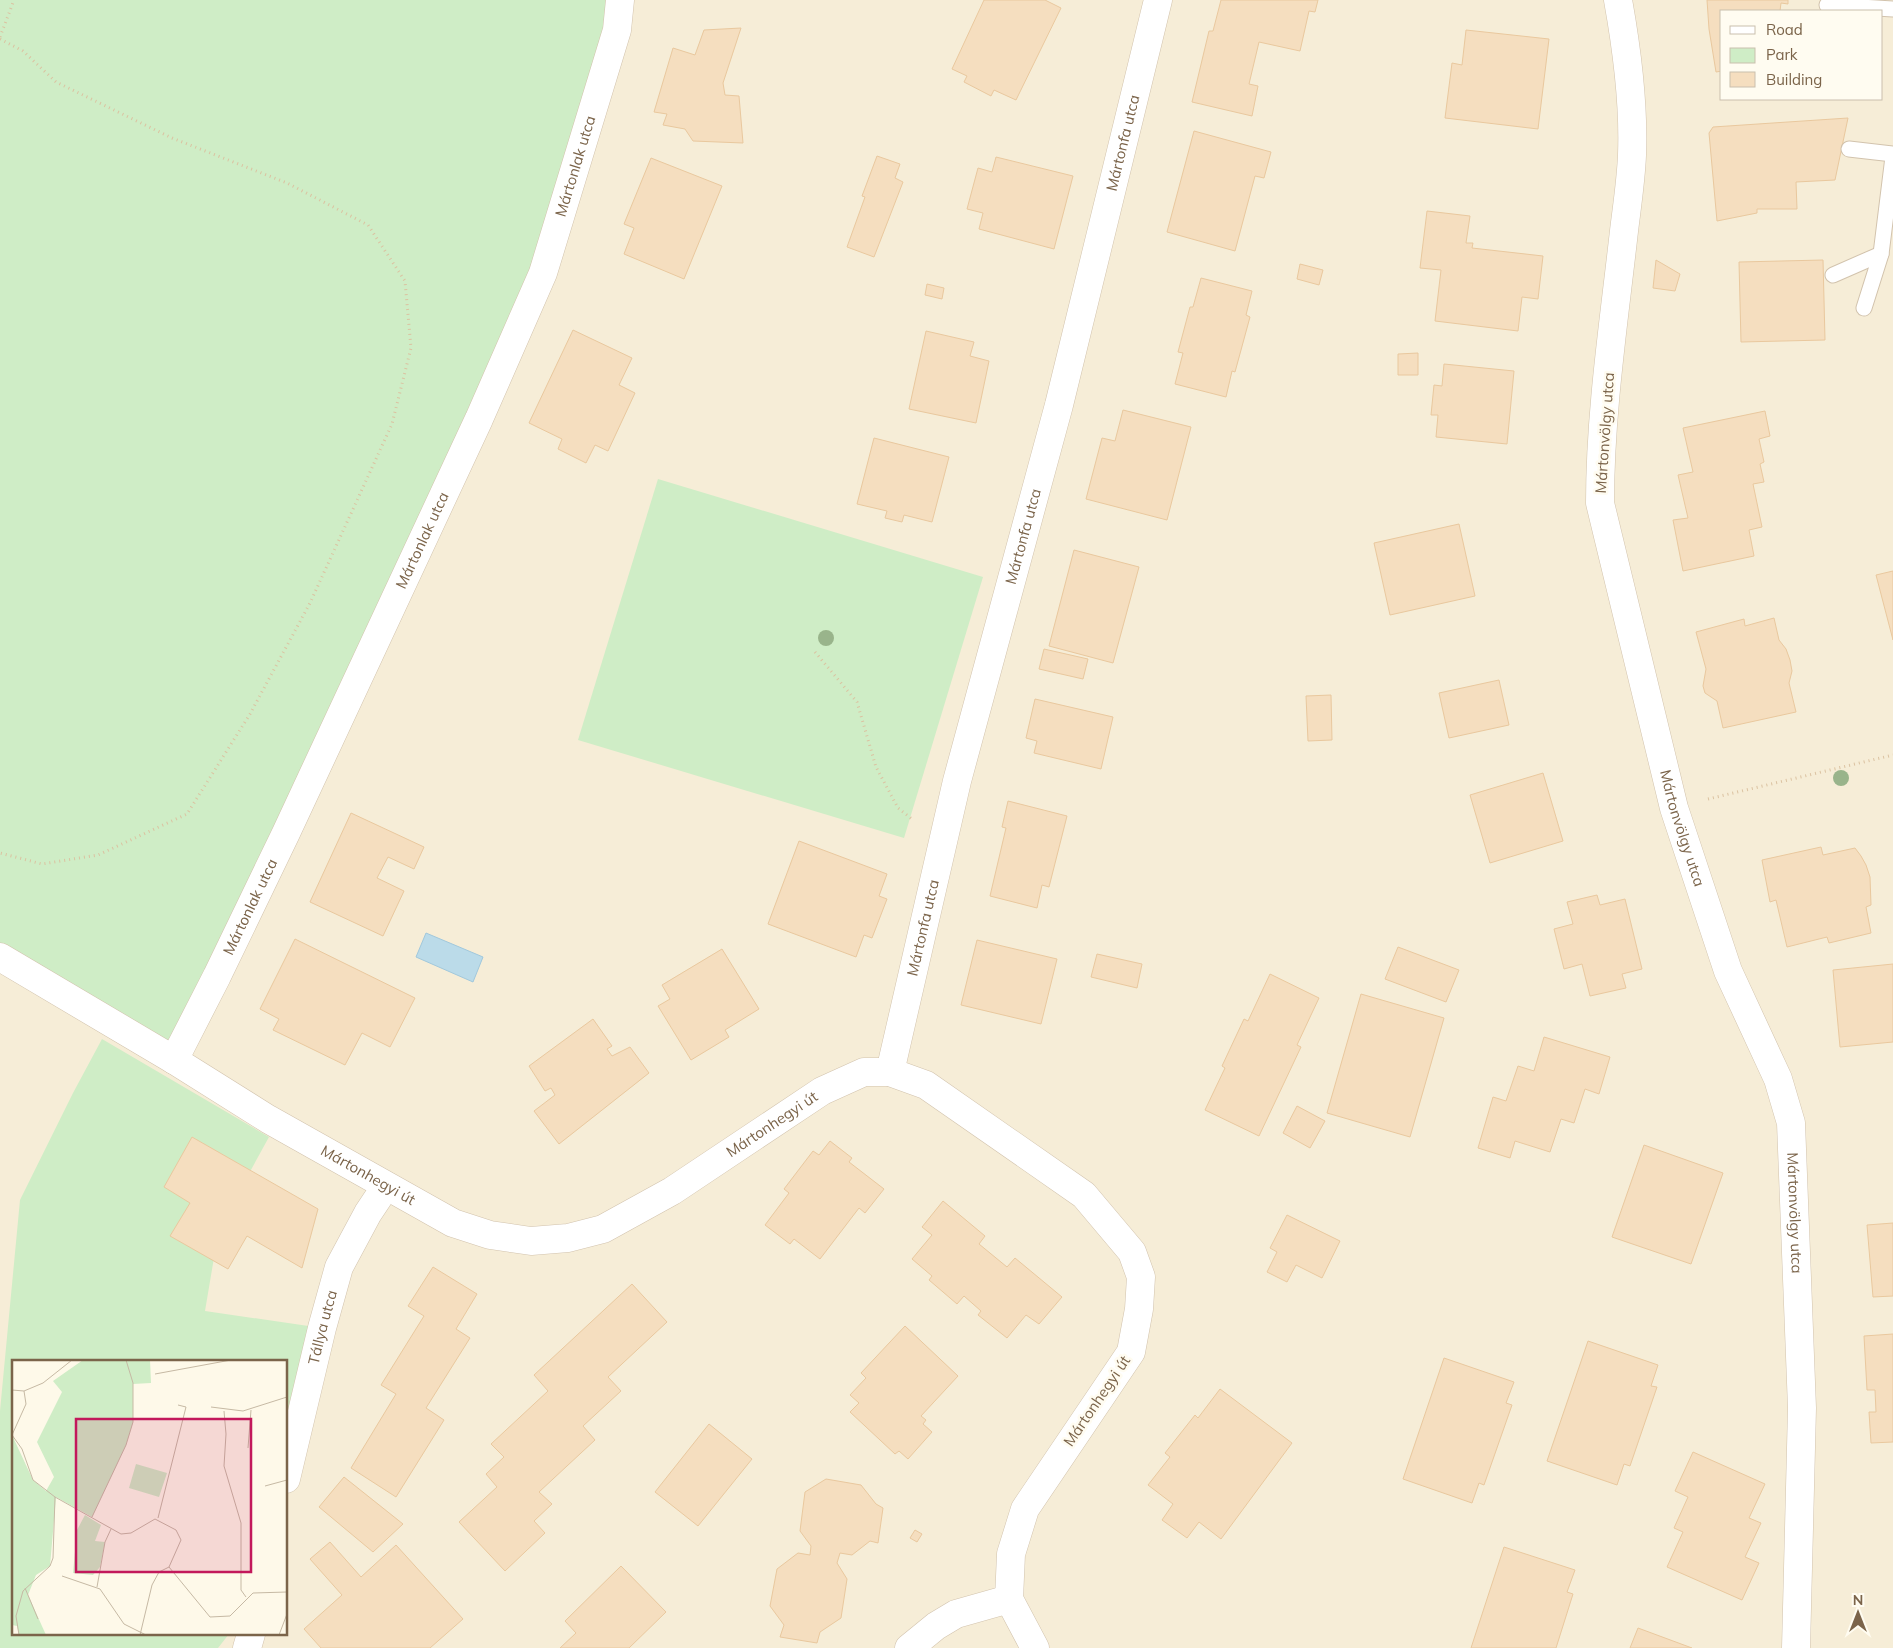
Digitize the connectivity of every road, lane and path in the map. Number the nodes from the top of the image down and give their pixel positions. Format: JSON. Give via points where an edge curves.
{"nodes":[{"id":1,"x":14,"y":0,"type":"edge"},
{"id":2,"x":620,"y":0,"type":"edge"},
{"id":3,"x":1158,"y":0,"type":"edge"},
{"id":4,"x":1618,"y":0,"type":"edge"},
{"id":5,"x":1827,"y":5,"type":"dead end"},
{"id":6,"x":1893,"y":9,"type":"edge"},
{"id":7,"x":0,"y":38,"type":"edge"},
{"id":8,"x":1849,"y":149,"type":"dead end"},
{"id":9,"x":1893,"y":155,"type":"edge"},
{"id":10,"x":1881,"y":254,"type":"junction"},
{"id":11,"x":1833,"y":275,"type":"dead end"},
{"id":12,"x":1864,"y":308,"type":"dead end"},
{"id":13,"x":815,"y":652,"type":"dead end"},
{"id":14,"x":1893,"y":755,"type":"edge"},
{"id":15,"x":1674,"y":808,"type":"junction"},
{"id":16,"x":943,"y":843,"type":"junction"},
{"id":17,"x":0,"y":853,"type":"edge"},
{"id":18,"x":0,"y":958,"type":"edge"},
{"id":19,"x":174,"y":1060,"type":"junction"},
{"id":20,"x":890,"y":1072,"type":"junction"},
{"id":21,"x":386,"y":1186,"type":"junction"},
{"id":22,"x":288,"y":1471,"type":"edge"},
{"id":23,"x":1008,"y":1599,"type":"junction"},
{"id":24,"x":909,"y":1648,"type":"edge"},
{"id":25,"x":1035,"y":1648,"type":"edge"},
{"id":26,"x":1796,"y":1648,"type":"edge"}],
"edges":[{"from":1,"to":7,"type":"path"},
{"from":2,"to":19,"type":"street","name":"Mártonlak utca","via":[[617,30],[543,273],[479,419],[286,833]]},
{"from":3,"to":16,"type":"street","name":"Mártonfa utca","via":[[1059,405]]},
{"from":4,"to":15,"type":"street","name":"Mártonvölgy utca","via":[[1625,38],[1632,155],[1604,424],[1600,503]]},
{"from":5,"to":6,"type":"lane"},
{"from":7,"to":17,"type":"path","via":[[23,51],[56,82],[172,138],[287,183],[368,225],[405,281],[411,348],[392,424],[310,602],[250,714],[187,814],[98,855],[42,864]]},
{"from":8,"to":9,"type":"lane"},
{"from":9,"to":10,"type":"lane"},
{"from":10,"to":11,"type":"lane"},
{"from":10,"to":12,"type":"lane"},
{"from":13,"to":16,"type":"path","via":[[857,702],[876,767],[898,808]]},
{"from":14,"to":15,"type":"path"},
{"from":15,"to":26,"type":"street","name":"Mártonvölgy utca","via":[[1728,971],[1778,1079],[1791,1123],[1802,1408]]},
{"from":16,"to":20,"type":"street","name":"Mártonfa utca"},
{"from":18,"to":19,"type":"street","name":"Mártonhegyi út"},
{"from":19,"to":21,"type":"street","name":"Mártonhegyi út","via":[[268,1119]]},
{"from":20,"to":21,"type":"street","name":"Mártonhegyi út","via":[[864,1072],[822,1091],[672,1192],[603,1228],[568,1238],[531,1241],[490,1235],[453,1223]]},
{"from":20,"to":23,"type":"street","name":"Mártonhegyi út","via":[[926,1085],[1084,1195],[1132,1252],[1141,1277],[1140,1309],[1131,1352],[1025,1509],[1011,1554]]},
{"from":21,"to":22,"type":"street","name":"Tállya utca","via":[[339,1267]]},
{"from":23,"to":24,"type":"street","via":[[956,1614]]},
{"from":23,"to":25,"type":"street"}]}
